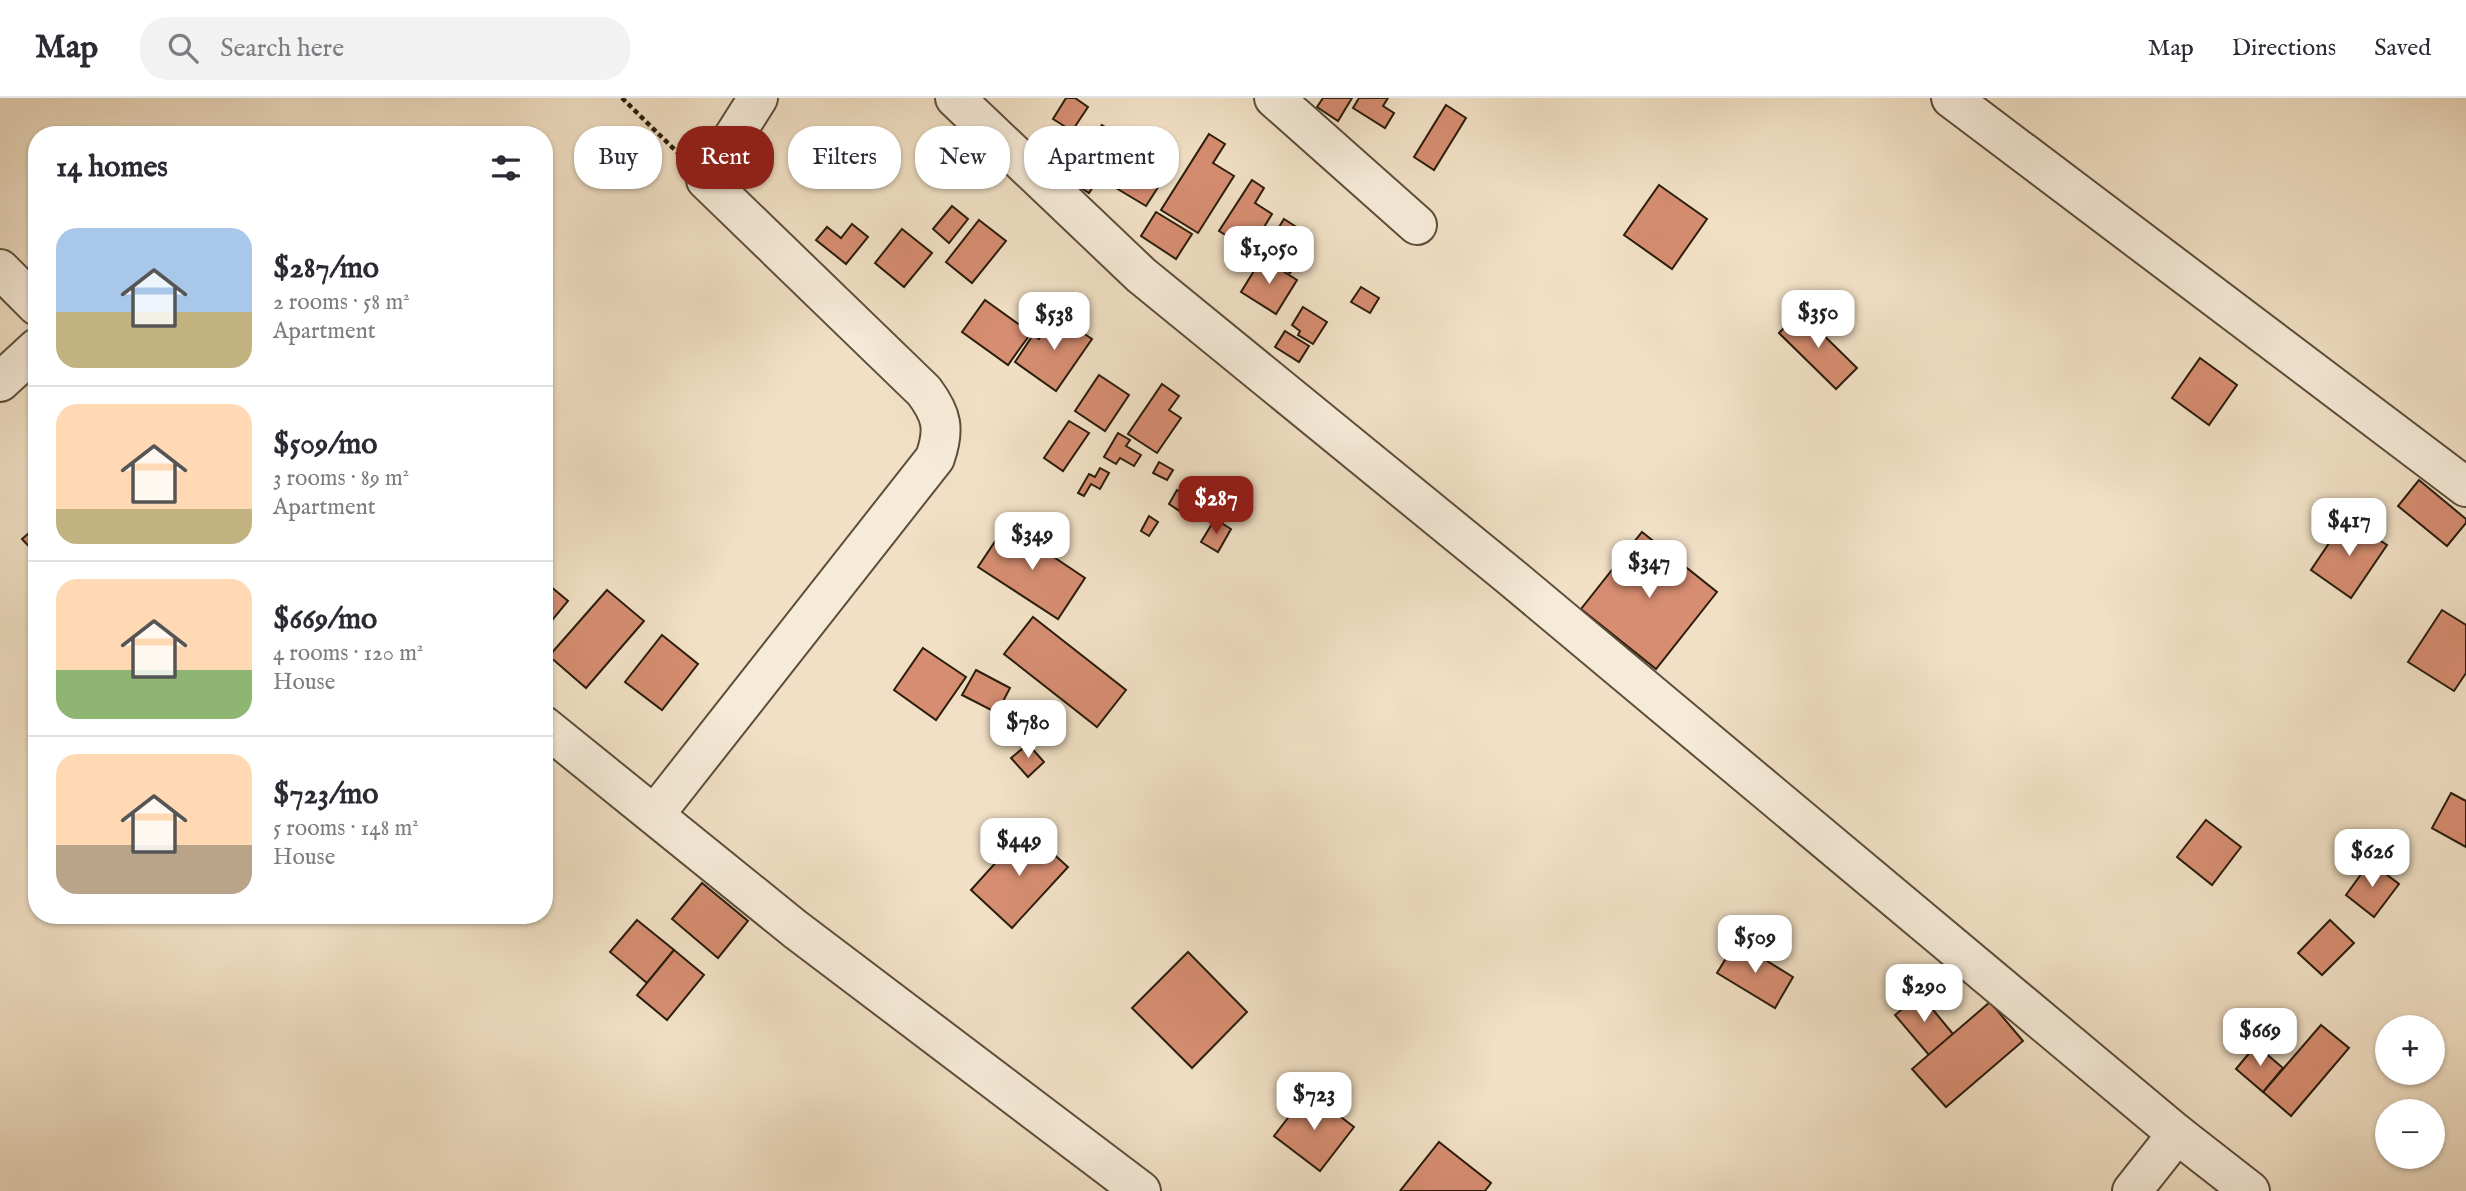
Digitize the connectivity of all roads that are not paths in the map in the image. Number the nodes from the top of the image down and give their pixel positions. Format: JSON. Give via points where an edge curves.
{"nodes":[{"id":1,"x":758,"y":98,"type":"edge"},
{"id":2,"x":955,"y":98,"type":"edge"},
{"id":3,"x":1274,"y":98,"type":"edge"},
{"id":4,"x":1951,"y":98,"type":"edge"},
{"id":5,"x":1417,"y":225,"type":"dead end"},
{"id":6,"x":0,"y":269,"type":"edge"},
{"id":7,"x":28,"y":297,"type":"edge"},
{"id":8,"x":28,"y":356,"type":"edge"},
{"id":9,"x":0,"y":382,"type":"edge"},
{"id":10,"x":2466,"y":487,"type":"edge"},
{"id":11,"x":553,"y":733,"type":"edge"},
{"id":12,"x":655,"y":814,"type":"junction"},
{"id":13,"x":2177,"y":1134,"type":"junction"},
{"id":14,"x":1142,"y":1191,"type":"edge"},
{"id":15,"x":2132,"y":1191,"type":"edge"},
{"id":16,"x":2250,"y":1191,"type":"edge"}],
"edges":[{"from":1,"to":12,"type":"street","via":[[706,180],[924,391],[936,407],[941,440],[935,458]]},
{"from":2,"to":13,"type":"street","via":[[1141,275],[1511,577]]},
{"from":3,"to":5,"type":"street"},
{"from":4,"to":10,"type":"street"},
{"from":6,"to":7,"type":"street"},
{"from":8,"to":9,"type":"street"},
{"from":11,"to":12,"type":"street"},
{"from":12,"to":14,"type":"street","via":[[794,929]]},
{"from":13,"to":15,"type":"street"},
{"from":13,"to":16,"type":"street"}]}
